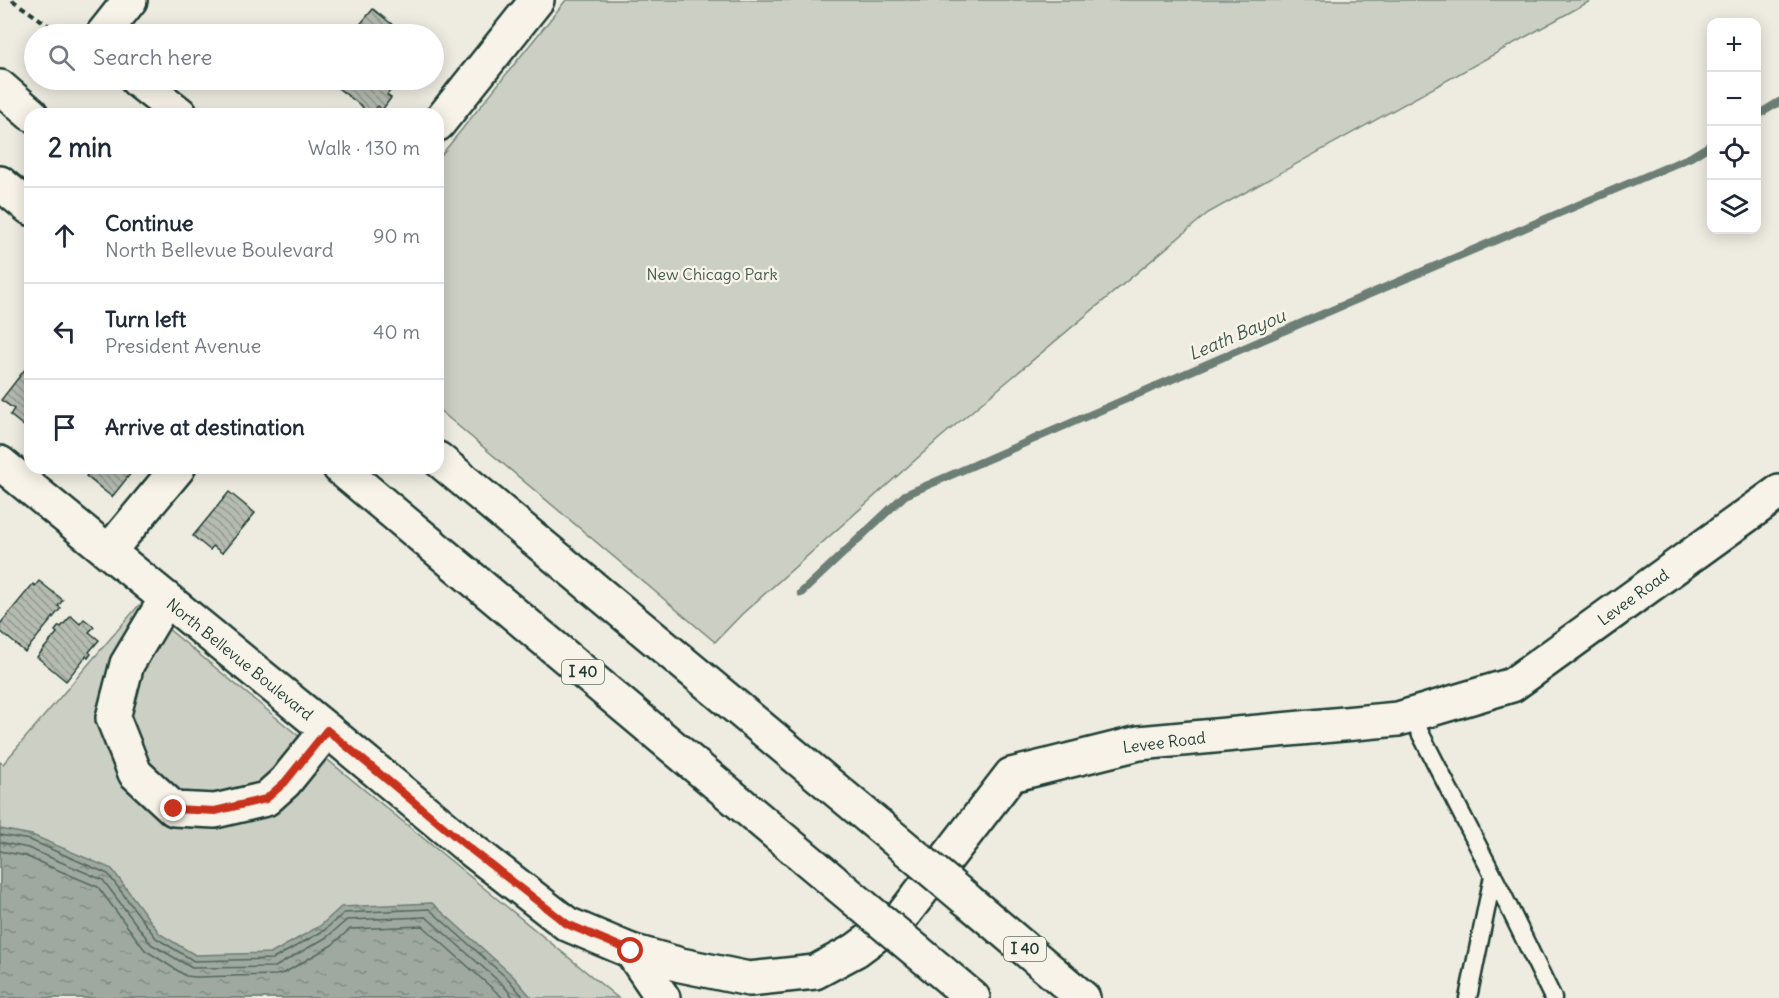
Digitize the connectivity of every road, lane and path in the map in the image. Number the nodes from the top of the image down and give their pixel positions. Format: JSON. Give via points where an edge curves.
{"nodes":[{"id":1,"x":12,"y":0,"type":"edge"},
{"id":2,"x":130,"y":0,"type":"edge"},
{"id":3,"x":537,"y":0,"type":"edge"},
{"id":4,"x":47,"y":24,"type":"edge"},
{"id":5,"x":111,"y":24,"type":"edge"},
{"id":6,"x":0,"y":87,"type":"edge"},
{"id":7,"x":150,"y":90,"type":"edge"},
{"id":8,"x":24,"y":108,"type":"edge"},
{"id":9,"x":172,"y":108,"type":"edge"},
{"id":10,"x":444,"y":116,"type":"edge"},
{"id":11,"x":0,"y":183,"type":"edge"},
{"id":12,"x":24,"y":203,"type":"edge"},
{"id":13,"x":0,"y":463,"type":"edge"},
{"id":14,"x":444,"y":464,"type":"edge"},
{"id":15,"x":173,"y":474,"type":"edge"},
{"id":16,"x":347,"y":474,"type":"edge"},
{"id":17,"x":1779,"y":492,"type":"edge"},
{"id":18,"x":109,"y":551,"type":"junction"},
{"id":19,"x":166,"y":599,"type":"junction"},
{"id":20,"x":1411,"y":716,"type":"junction"},
{"id":21,"x":327,"y":730,"type":"junction"},
{"id":22,"x":1493,"y":876,"type":"junction"},
{"id":23,"x":631,"y":951,"type":"junction"},
{"id":24,"x":663,"y":998,"type":"edge"},
{"id":25,"x":973,"y":998,"type":"edge"},
{"id":26,"x":1083,"y":998,"type":"edge"},
{"id":27,"x":1468,"y":998,"type":"edge"},
{"id":28,"x":1553,"y":998,"type":"edge"}],
"edges":[{"from":1,"to":4,"type":"path"},
{"from":2,"to":5,"type":"main road"},
{"from":3,"to":10,"type":"main road"},
{"from":6,"to":8,"type":"main road"},
{"from":7,"to":9,"type":"main road"},
{"from":11,"to":12,"type":"main road"},
{"from":13,"to":18,"type":"main road","name":"North Bellevue Boulevard"},
{"from":14,"to":26,"type":"main road","number":"I 40","bridge":true},
{"from":15,"to":18,"type":"main road"},
{"from":16,"to":25,"type":"main road","number":"I 40","bridge":true},
{"from":17,"to":20,"type":"main road","name":"Levee Road","via":[[1512,685]]},
{"from":18,"to":19,"type":"main road","name":"North Bellevue Boulevard"},
{"from":19,"to":21,"type":"main road","name":"North Bellevue Boulevard"},
{"from":19,"to":21,"type":"main road","via":[[127,664],[113,718],[135,773],[174,809],[215,811],[266,799]]},
{"from":20,"to":22,"type":"lane"},
{"from":20,"to":23,"type":"main road","name":"Levee Road","via":[[1139,743],[1011,775],[903,915],[856,950],[815,972],[749,979]]},
{"from":21,"to":23,"type":"main road","name":"North Bellevue Boulevard","via":[[567,924]]},
{"from":22,"to":27,"type":"lane"},
{"from":22,"to":28,"type":"lane"},
{"from":23,"to":24,"type":"main road"}]}
